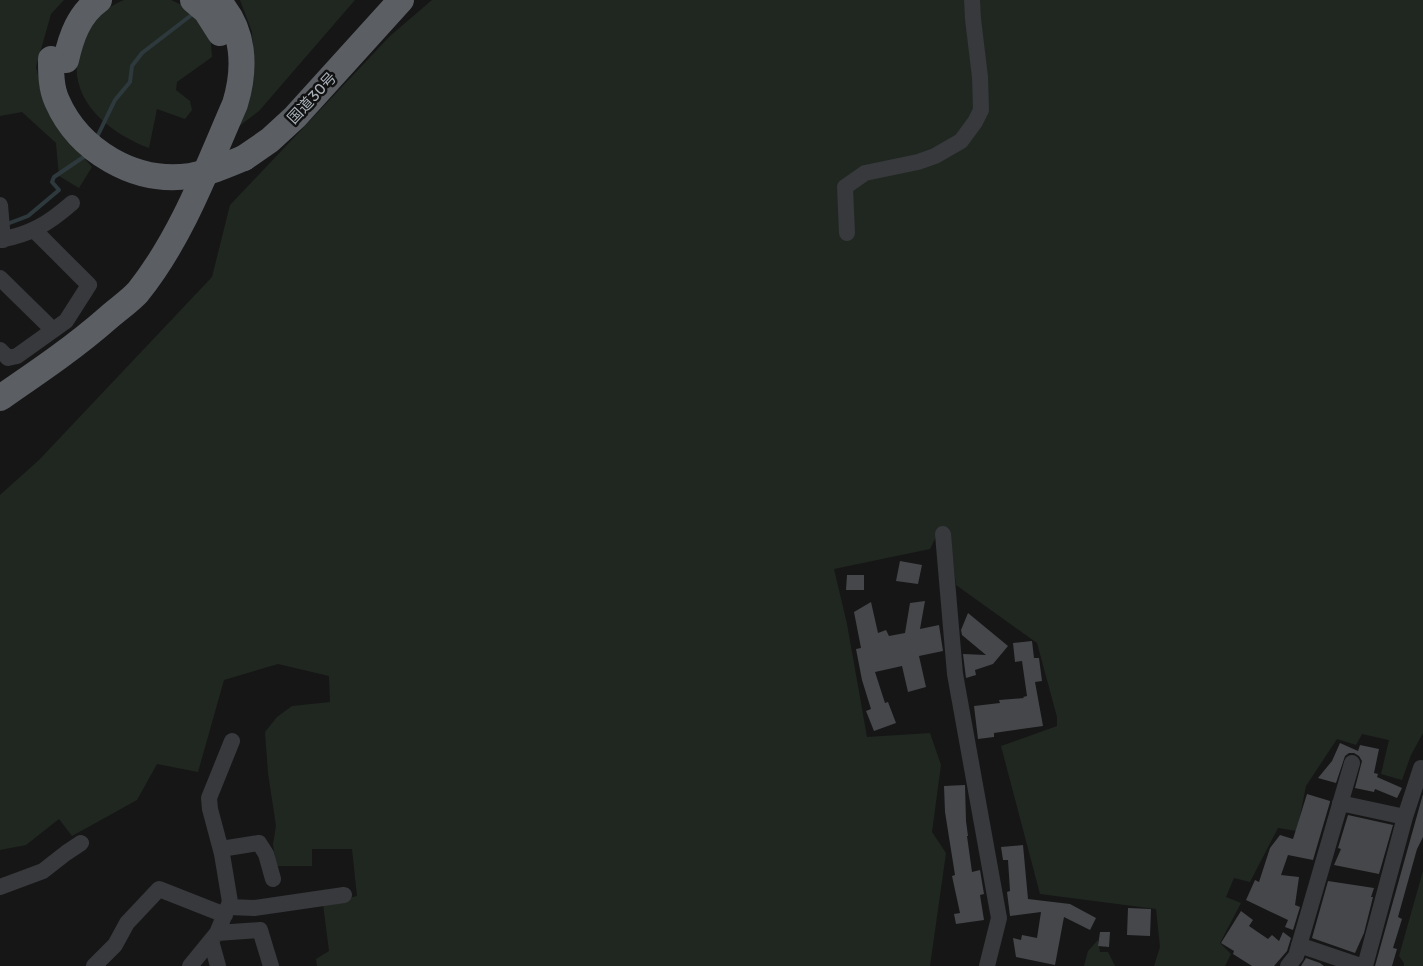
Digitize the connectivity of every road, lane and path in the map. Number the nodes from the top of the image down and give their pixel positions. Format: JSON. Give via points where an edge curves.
{"nodes":[{"id":1,"x":76,"y":0,"type":"edge"},
{"id":2,"x":100,"y":0,"type":"edge"},
{"id":3,"x":193,"y":0,"type":"edge"},
{"id":4,"x":217,"y":0,"type":"edge"},
{"id":5,"x":380,"y":0,"type":"edge"},
{"id":6,"x":401,"y":0,"type":"edge"},
{"id":7,"x":972,"y":0,"type":"edge"},
{"id":8,"x":230,"y":38,"type":"junction"},
{"id":9,"x":58,"y":60,"type":"junction"},
{"id":10,"x":240,"y":151,"type":"junction"},
{"id":11,"x":72,"y":203,"type":"dead end"},
{"id":12,"x":1,"y":227,"type":"edge"},
{"id":13,"x":35,"y":231,"type":"junction"},
{"id":14,"x":847,"y":233,"type":"dead end"},
{"id":15,"x":0,"y":278,"type":"edge"},
{"id":16,"x":53,"y":330,"type":"junction"},
{"id":17,"x":0,"y":350,"type":"edge"},
{"id":18,"x":0,"y":398,"type":"edge"},
{"id":19,"x":944,"y":534,"type":"dead end"},
{"id":20,"x":232,"y":741,"type":"dead end"},
{"id":21,"x":1352,"y":763,"type":"dead end"},
{"id":22,"x":1421,"y":768,"type":"dead end"},
{"id":23,"x":1340,"y":802,"type":"junction"},
{"id":24,"x":1405,"y":817,"type":"junction"},
{"id":25,"x":82,"y":843,"type":"dead end"},
{"id":26,"x":221,"y":849,"type":"junction"},
{"id":27,"x":273,"y":879,"type":"dead end"},
{"id":28,"x":0,"y":887,"type":"edge"},
{"id":29,"x":344,"y":895,"type":"dead end"},
{"id":30,"x":227,"y":911,"type":"junction"},
{"id":31,"x":214,"y":937,"type":"junction"},
{"id":32,"x":1299,"y":945,"type":"junction"},
{"id":33,"x":94,"y":966,"type":"edge"},
{"id":34,"x":190,"y":966,"type":"edge"},
{"id":35,"x":218,"y":966,"type":"edge"},
{"id":36,"x":271,"y":966,"type":"edge"},
{"id":37,"x":987,"y":966,"type":"edge"},
{"id":38,"x":1288,"y":966,"type":"edge"},
{"id":39,"x":1361,"y":966,"type":"edge"},
{"id":40,"x":1365,"y":966,"type":"edge"}],
"edges":[{"from":1,"to":9,"type":"highway","name":"国道30号","via":[[54,40]]},
{"from":2,"to":9,"type":"highway","name":"国道30号","via":[[85,13]]},
{"from":3,"to":8,"type":"highway"},
{"from":4,"to":8,"type":"highway","via":[[230,18]]},
{"from":5,"to":10,"type":"highway","name":"国道30号","via":[[300,90]]},
{"from":6,"to":10,"type":"highway","name":"国道30号","via":[[295,118],[270,140]]},
{"from":7,"to":14,"type":"street","via":[[980,77],[980,110],[976,122],[961,141],[935,156],[865,173],[845,187]]},
{"from":8,"to":18,"type":"highway","via":[[225,77],[214,114],[160,237],[139,274],[111,315],[56,360]]},
{"from":9,"to":10,"type":"highway","name":"国道30号","via":[[84,116],[102,136],[127,151],[146,159],[169,162]]},
{"from":11,"to":13,"type":"street"},
{"from":12,"to":13,"type":"street"},
{"from":13,"to":16,"type":"street","via":[[89,285],[66,321]]},
{"from":15,"to":16,"type":"street"},
{"from":16,"to":17,"type":"street","via":[[18,356],[8,358]]},
{"from":19,"to":37,"type":"street","via":[[955,674],[999,918]]},
{"from":20,"to":26,"type":"street","via":[[209,798]]},
{"from":21,"to":23,"type":"street"},
{"from":22,"to":24,"type":"street"},
{"from":23,"to":24,"type":"street"},
{"from":23,"to":32,"type":"street"},
{"from":24,"to":40,"type":"street"},
{"from":25,"to":28,"type":"street","via":[[43,871]]},
{"from":26,"to":27,"type":"street","via":[[260,843]]},
{"from":26,"to":30,"type":"street","via":[[230,902]]},
{"from":29,"to":30,"type":"street"},
{"from":30,"to":31,"type":"street"},
{"from":30,"to":33,"type":"street","via":[[159,888],[127,923],[115,945]]},
{"from":31,"to":34,"type":"street"},
{"from":31,"to":35,"type":"street"},
{"from":31,"to":36,"type":"street","via":[[260,930]]},
{"from":32,"to":38,"type":"street"},
{"from":32,"to":39,"type":"street"}]}
